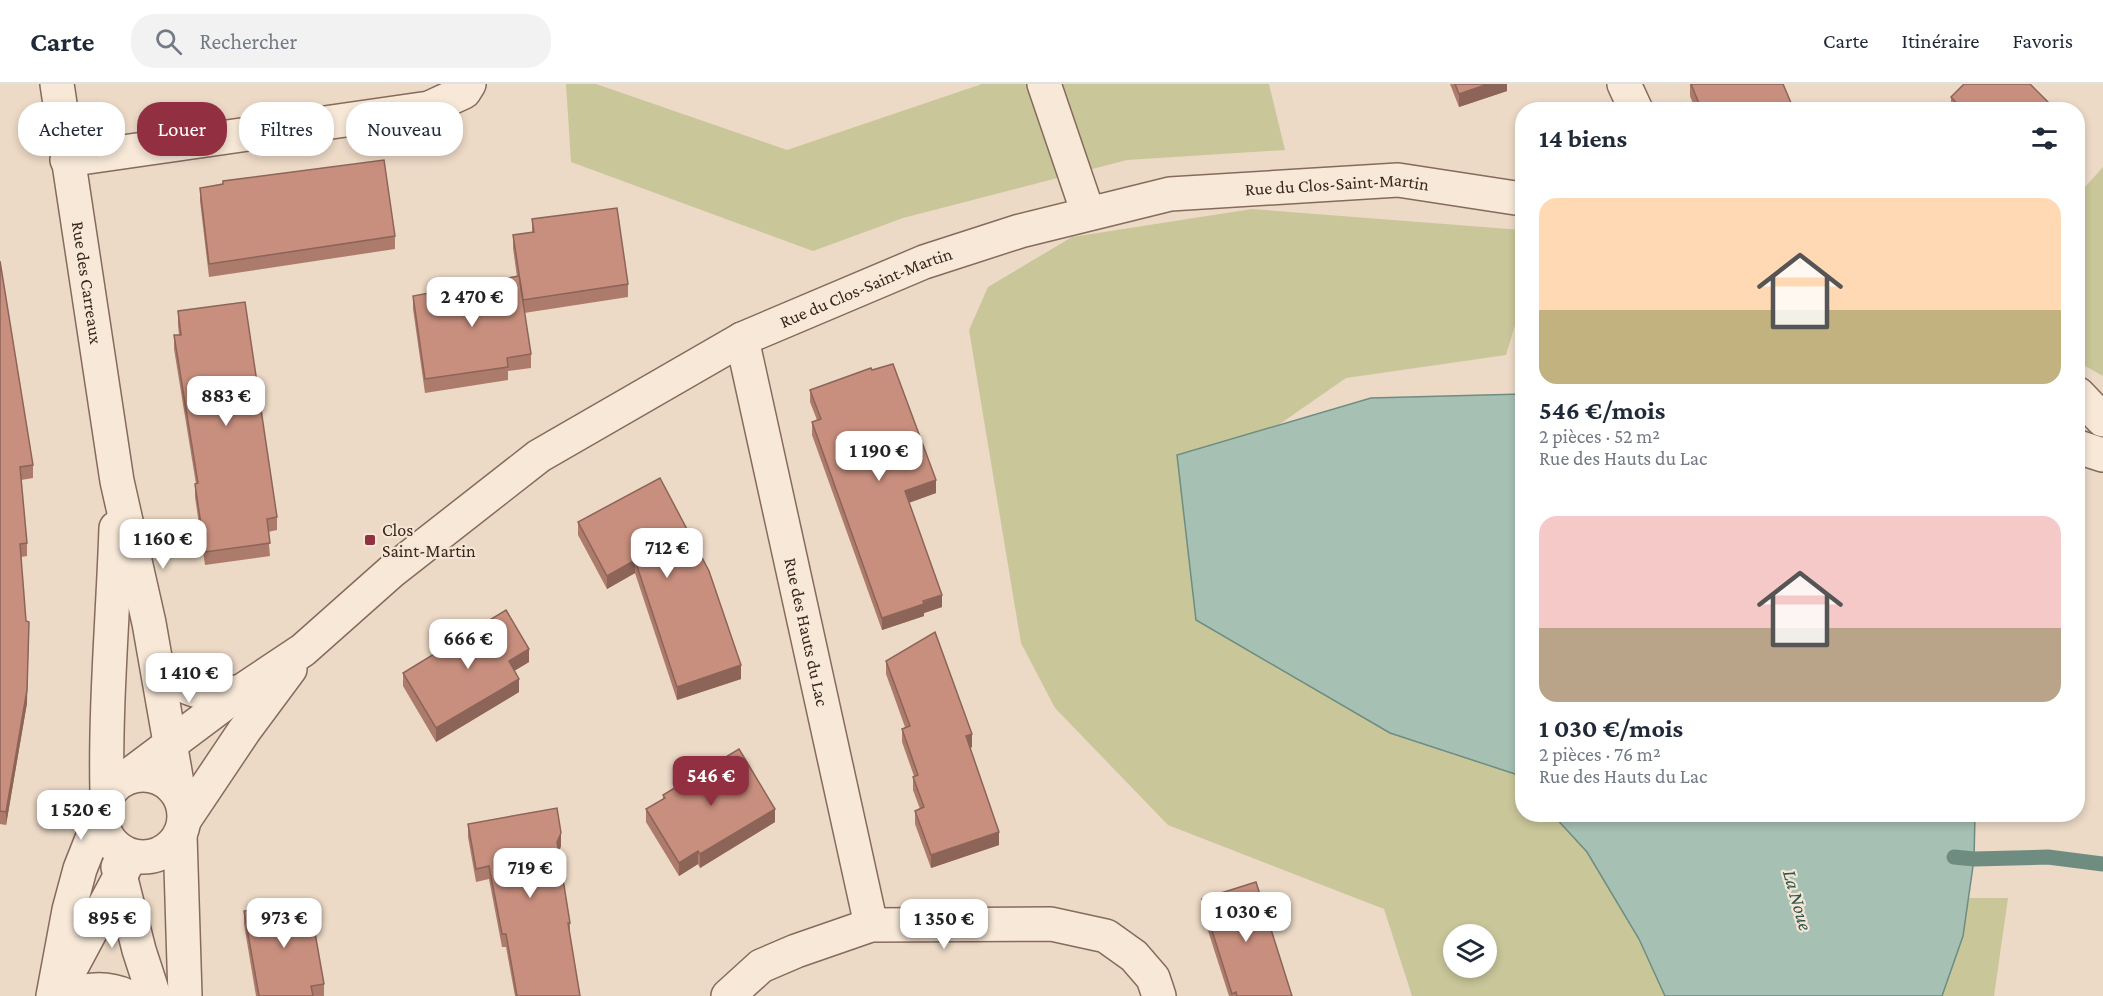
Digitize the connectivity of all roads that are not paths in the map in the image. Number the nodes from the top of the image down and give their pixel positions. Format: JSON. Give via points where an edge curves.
{"nodes":[{"id":1,"x":57,"y":84,"type":"edge"},
{"id":2,"x":469,"y":84,"type":"edge"},
{"id":3,"x":1044,"y":84,"type":"edge"},
{"id":4,"x":1624,"y":84,"type":"edge"},
{"id":5,"x":1632,"y":102,"type":"edge"},
{"id":6,"x":67,"y":159,"type":"junction"},
{"id":7,"x":1515,"y":198,"type":"edge"},
{"id":8,"x":1088,"y":213,"type":"junction"},
{"id":9,"x":742,"y":339,"type":"junction"},
{"id":10,"x":2085,"y":401,"type":"edge"},
{"id":11,"x":2103,"y":420,"type":"edge"},
{"id":12,"x":2085,"y":449,"type":"edge"},
{"id":13,"x":2103,"y":455,"type":"edge"},
{"id":14,"x":117,"y":481,"type":"junction"},
{"id":15,"x":303,"y":650,"type":"junction"},
{"id":16,"x":158,"y":669,"type":"junction"},
{"id":17,"x":240,"y":692,"type":"junction"},
{"id":18,"x":170,"y":746,"type":"junction"},
{"id":19,"x":181,"y":816,"type":"junction"},
{"id":20,"x":117,"y":827,"type":"junction"},
{"id":21,"x":871,"y":925,"type":"junction"},
{"id":22,"x":55,"y":996,"type":"edge"},
{"id":23,"x":69,"y":996,"type":"edge"},
{"id":24,"x":127,"y":996,"type":"edge"},
{"id":25,"x":153,"y":996,"type":"edge"},
{"id":26,"x":185,"y":996,"type":"edge"},
{"id":27,"x":728,"y":996,"type":"edge"},
{"id":28,"x":1159,"y":996,"type":"edge"}],
"edges":[{"from":1,"to":6,"type":"street","name":"Rue des Carreaux"},
{"from":2,"to":6,"type":"street","via":[[464,92],[429,108]]},
{"from":3,"to":8,"type":"street"},
{"from":4,"to":5,"type":"street"},
{"from":6,"to":14,"type":"street","name":"Rue des Carreaux"},
{"from":7,"to":8,"type":"street","name":"Rue du Clos-Saint-Martin","via":[[1398,180],[1170,194]]},
{"from":8,"to":9,"type":"street","name":"Rue du Clos-Saint-Martin","via":[[924,261]]},
{"from":9,"to":15,"type":"street","name":"Rue du Clos-Saint-Martin","via":[[539,456],[392,571]]},
{"from":9,"to":21,"type":"street","name":"Rue des Hauts du Lac"},
{"from":10,"to":11,"type":"street"},
{"from":12,"to":13,"type":"street"},
{"from":14,"to":16,"type":"street","name":"Rue des Carreaux"},
{"from":14,"to":20,"type":"street","name":"Rue des Carreaux","via":[[106,737]]},
{"from":15,"to":17,"type":"street","name":"Rue du Clos-Saint-Martin"},
{"from":15,"to":19,"type":"street","name":"Rue du Clos-Saint-Martin"},
{"from":16,"to":17,"type":"street","via":[[184,687],[203,694]]},
{"from":16,"to":18,"type":"street","name":"Rue des Carreaux"},
{"from":17,"to":18,"type":"street","name":"Rue du Clos-Saint-Martin"},
{"from":18,"to":19,"type":"street","name":"Rue des Carreaux"},
{"from":18,"to":20,"type":"street","name":"Rue du Clos-Saint-Martin"},
{"from":19,"to":20,"type":"street","name":"Rue du Clos-Saint-Martin","via":[[171,846],[146,858]]},
{"from":19,"to":20,"type":"street","via":[[169,783],[142,774]]},
{"from":19,"to":26,"type":"street","name":"Rue des Carreaux"},
{"from":20,"to":22,"type":"street","name":"Rue du Clos-Saint-Martin","via":[[92,933]]},
{"from":20,"to":22,"type":"street","name":"Rue du Clos-Saint-Martin","via":[[80,869]]},
{"from":20,"to":25,"type":"street","name":"Rue des Carreaux","via":[[139,950]]},
{"from":21,"to":27,"type":"street","via":[[761,966]]},
{"from":21,"to":28,"type":"street","via":[[1051,924],[1106,936],[1134,956],[1153,978]]},
{"from":23,"to":24,"type":"street","via":[[85,990],[112,990]]}]}
